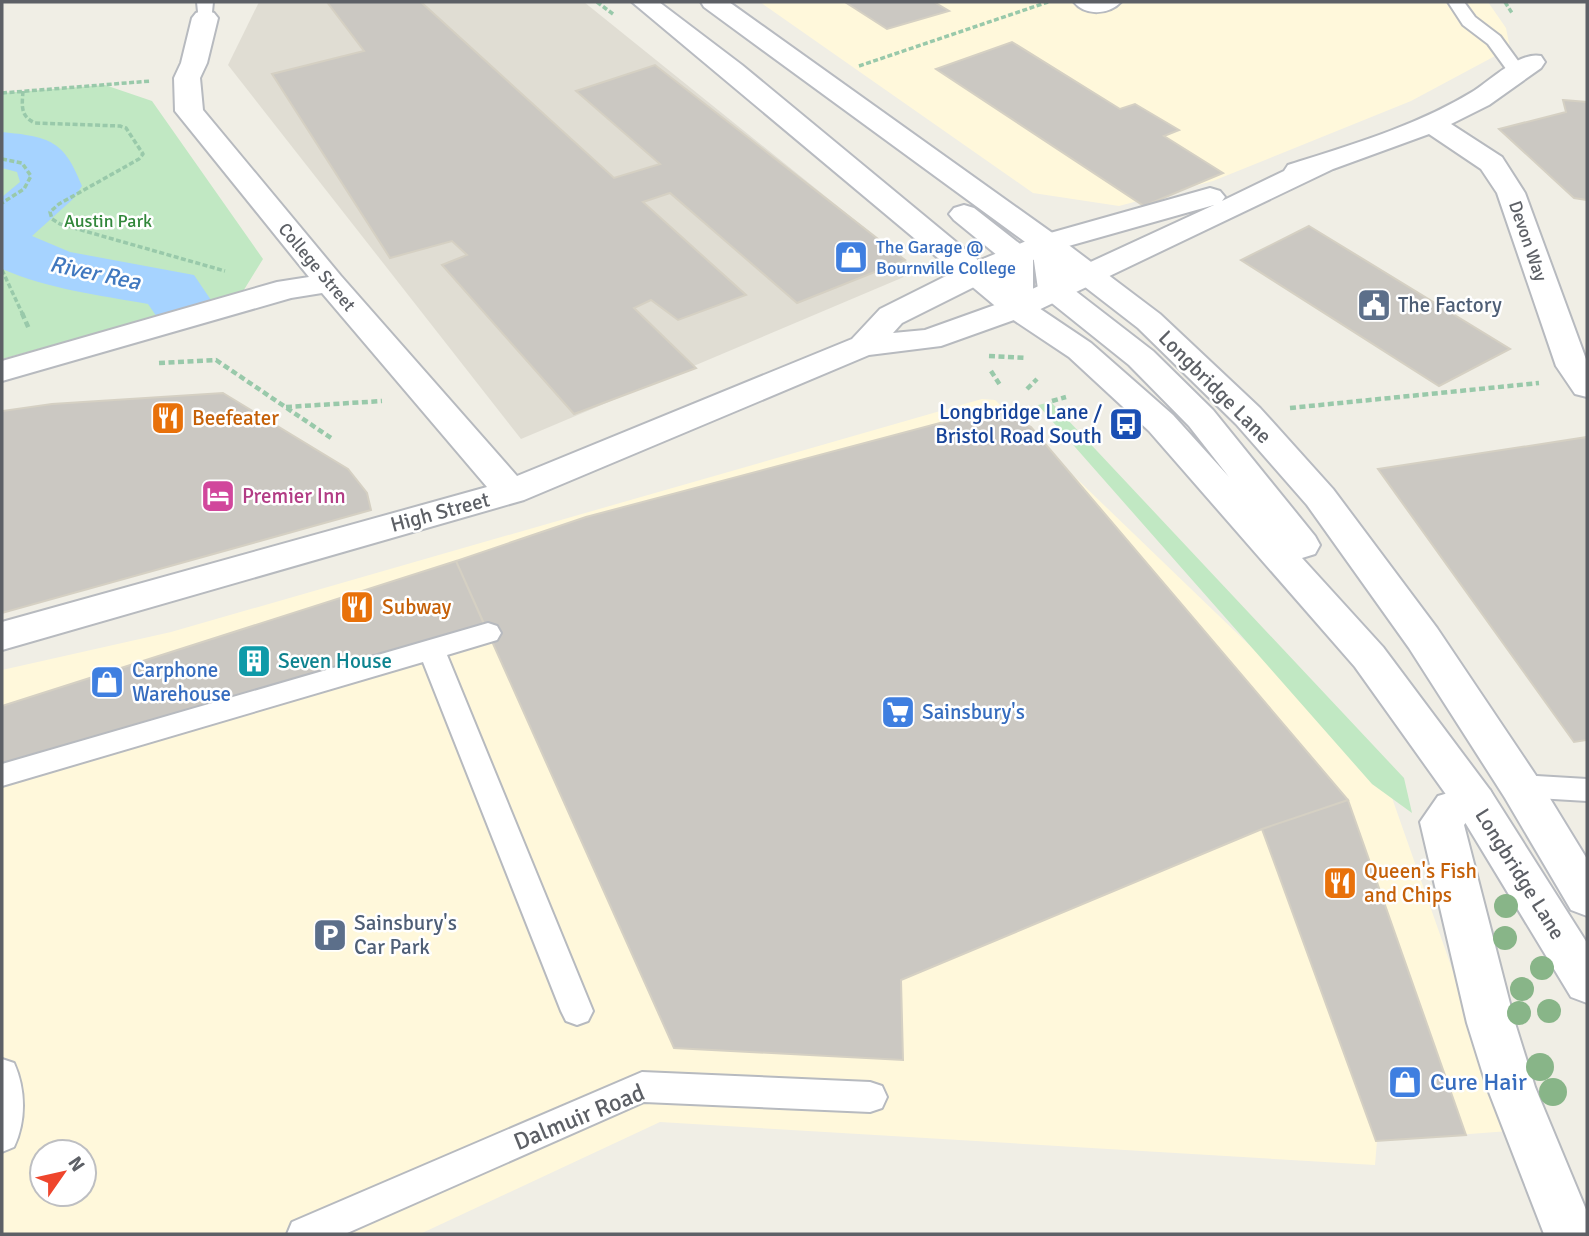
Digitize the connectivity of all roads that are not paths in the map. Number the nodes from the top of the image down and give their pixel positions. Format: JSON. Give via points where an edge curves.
{"nodes":[{"id":1,"x":645,"y":2,"type":"edge"},
{"id":2,"x":660,"y":2,"type":"edge"},
{"id":3,"x":696,"y":2,"type":"edge"},
{"id":4,"x":713,"y":2,"type":"edge"},
{"id":5,"x":1082,"y":2,"type":"edge"},
{"id":6,"x":1113,"y":2,"type":"edge"},
{"id":7,"x":1456,"y":2,"type":"edge"},
{"id":8,"x":205,"y":10,"type":"edge"},
{"id":9,"x":1525,"y":67,"type":"joint"},
{"id":10,"x":733,"y":71,"type":"junction"},
{"id":11,"x":1432,"y":124,"type":"junction"},
{"id":12,"x":1323,"y":163,"type":"junction"},
{"id":13,"x":1047,"y":243,"type":"junction"},
{"id":14,"x":1018,"y":257,"type":"junction"},
{"id":15,"x":977,"y":273,"type":"junction"},
{"id":16,"x":1088,"y":275,"type":"junction"},
{"id":17,"x":330,"y":283,"type":"junction"},
{"id":18,"x":1054,"y":289,"type":"junction"},
{"id":19,"x":1017,"y":308,"type":"junction"},
{"id":20,"x":863,"y":346,"type":"junction"},
{"id":21,"x":2,"y":371,"type":"edge"},
{"id":22,"x":1586,"y":382,"type":"edge"},
{"id":23,"x":511,"y":492,"type":"junction"},
{"id":24,"x":488,"y":633,"type":"dead end"},
{"id":25,"x":2,"y":636,"type":"edge"},
{"id":26,"x":432,"y":650,"type":"junction"},
{"id":27,"x":1439,"y":751,"type":"junction"},
{"id":28,"x":2,"y":775,"type":"edge"},
{"id":29,"x":1520,"y":786,"type":"junction"},
{"id":30,"x":1587,"y":790,"type":"edge"},
{"id":31,"x":1475,"y":802,"type":"junction"},
{"id":32,"x":1587,"y":897,"type":"edge"},
{"id":33,"x":1587,"y":983,"type":"edge"},
{"id":34,"x":578,"y":1011,"type":"dead end"},
{"id":35,"x":2,"y":1074,"type":"edge"},
{"id":36,"x":870,"y":1097,"type":"dead end"},
{"id":37,"x":2,"y":1136,"type":"edge"},
{"id":38,"x":305,"y":1234,"type":"edge"},
{"id":39,"x":1570,"y":1234,"type":"edge"}],
"edges":[{"from":1,"to":10,"type":"street","name":"Longbridge Lane"},
{"from":2,"to":10,"type":"street","name":"Longbridge Lane"},
{"from":3,"to":14,"type":"street"},
{"from":4,"to":13,"type":"street","name":"Longbridge Lane"},
{"from":5,"to":6,"type":"lane","via":[[1094,8]]},
{"from":7,"to":9,"type":"lane","via":[[1469,21]]},
{"from":8,"to":17,"type":"street","name":"College Street","via":[[187,78],[189,111]]},
{"from":9,"to":11,"type":"street","via":[[1483,99]]},
{"from":10,"to":15,"type":"street","name":"Longbridge Lane"},
{"from":11,"to":12,"type":"street"},
{"from":11,"to":22,"type":"street","name":"Devon Way","via":[[1492,163],[1511,193],[1572,366]]},
{"from":12,"to":13,"type":"street"},
{"from":12,"to":16,"type":"street"},
{"from":13,"to":14,"type":"street","name":"High Street"},
{"from":13,"to":16,"type":"street","name":"Longbridge Lane"},
{"from":13,"to":18,"type":"street"},
{"from":14,"to":15,"type":"street","name":"High Street"},
{"from":14,"to":19,"type":"street"},
{"from":15,"to":19,"type":"street","name":"Longbridge Lane"},
{"from":15,"to":20,"type":"street","name":"High Street","via":[[891,316]]},
{"from":16,"to":18,"type":"street","name":"High Street"},
{"from":16,"to":29,"type":"street","name":"Longbridge Lane","via":[[1149,321],[1248,416],[1320,497],[1423,639]]},
{"from":17,"to":21,"type":"street","via":[[288,289]]},
{"from":17,"to":23,"type":"street","name":"College Street"},
{"from":18,"to":19,"type":"street","name":"High Street"},
{"from":18,"to":27,"type":"street","name":"Longbridge Lane","via":[[1141,358],[1201,418],[1386,651]]},
{"from":19,"to":20,"type":"street","name":"High Street","via":[[930,339]]},
{"from":19,"to":27,"type":"street","name":"Longbridge Lane","via":[[1080,351],[1161,423],[1369,657]]},
{"from":20,"to":23,"type":"street","name":"High Street"},
{"from":23,"to":25,"type":"street","name":"High Street"},
{"from":24,"to":26,"type":"lane"},
{"from":26,"to":28,"type":"lane"},
{"from":26,"to":34,"type":"lane"},
{"from":27,"to":31,"type":"street","name":"Longbridge Lane"},
{"from":29,"to":30,"type":"lane"},
{"from":29,"to":32,"type":"street","name":"Longbridge Lane"},
{"from":31,"to":33,"type":"street","name":"Longbridge Lane"},
{"from":31,"to":39,"type":"street","name":"Longbridge Lane","via":[[1453,808],[1442,822],[1491,1023],[1511,1087]]},
{"from":35,"to":37,"type":"lane","via":[[7,1106]]},
{"from":36,"to":38,"type":"lane","name":"Dalmuir Road","via":[[642,1087]]}]}
